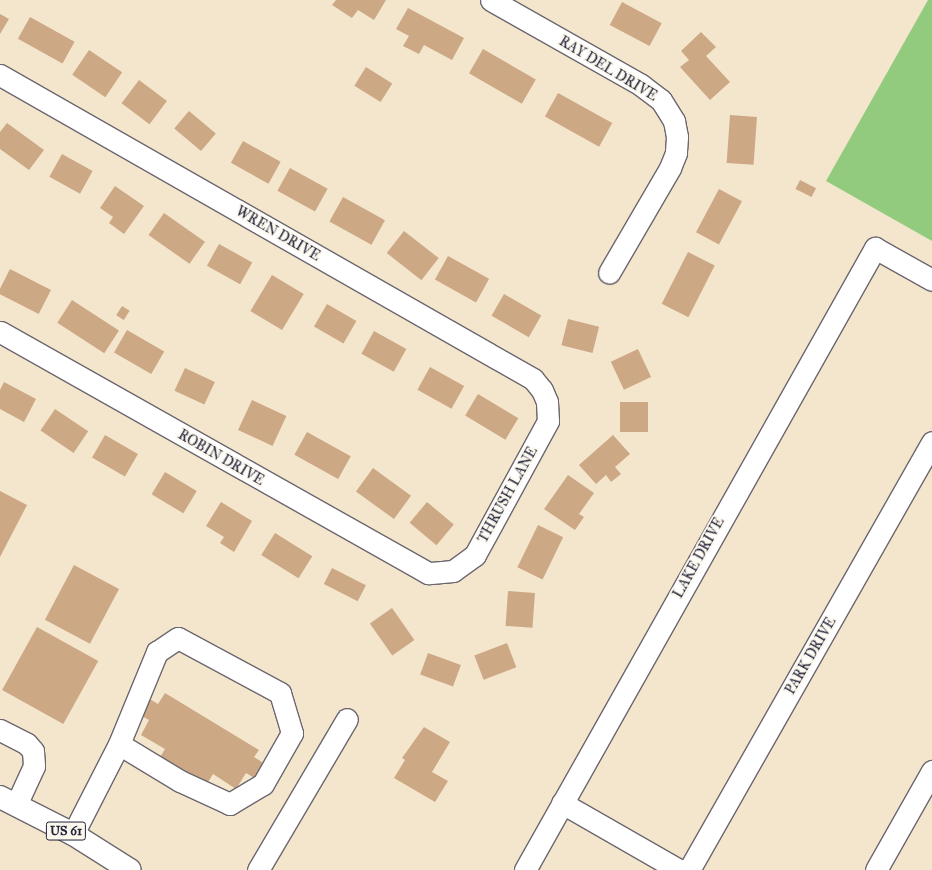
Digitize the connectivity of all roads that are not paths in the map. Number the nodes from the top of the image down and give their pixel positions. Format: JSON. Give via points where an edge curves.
{"nodes":[{"id":1,"x":491,"y":0,"type":"edge"},
{"id":2,"x":0,"y":75,"type":"edge"},
{"id":3,"x":609,"y":273,"type":"dead end"},
{"id":4,"x":932,"y":280,"type":"edge"},
{"id":5,"x":0,"y":332,"type":"edge"},
{"id":6,"x":547,"y":402,"type":"joint"},
{"id":7,"x":932,"y":442,"type":"edge"},
{"id":8,"x":446,"y":573,"type":"joint"},
{"id":9,"x":347,"y":719,"type":"dead end"},
{"id":10,"x":0,"y":730,"type":"edge"},
{"id":11,"x":119,"y":744,"type":"junction"},
{"id":12,"x":932,"y":771,"type":"edge"},
{"id":13,"x":8,"y":801,"type":"edge"},
{"id":14,"x":562,"y":804,"type":"junction"},
{"id":15,"x":72,"y":834,"type":"junction"},
{"id":16,"x":130,"y":870,"type":"edge"},
{"id":17,"x":258,"y":870,"type":"edge"},
{"id":18,"x":525,"y":870,"type":"edge"},
{"id":19,"x":679,"y":870,"type":"edge"},
{"id":20,"x":689,"y":870,"type":"edge"},
{"id":21,"x":876,"y":870,"type":"edge"}],
"edges":[{"from":1,"to":3,"type":"street","name":"RAY DEL DRIVE","via":[[641,85],[661,100],[674,122],[677,137],[676,153],[670,168]]},
{"from":2,"to":6,"type":"street","name":"WREN DRIVE","via":[[533,379]]},
{"from":4,"to":14,"type":"street","name":"LAKE DRIVE","via":[[875,248]]},
{"from":5,"to":8,"type":"street","name":"ROBIN DRIVE","via":[[419,570]]},
{"from":6,"to":8,"type":"street","name":"THRUSH LANE","via":[[546,427],[475,555],[462,567]]},
{"from":7,"to":20,"type":"street","name":"PARK DRIVE"},
{"from":9,"to":17,"type":"street"},
{"from":10,"to":13,"type":"street","via":[[27,744],[33,751],[34,766]]},
{"from":11,"to":11,"type":"street","via":[[156,652],[178,638],[280,693],[292,733],[263,784],[230,804],[180,781]]},
{"from":11,"to":15,"type":"street"},
{"from":12,"to":21,"type":"street"},
{"from":13,"to":15,"type":"main road","number":"US 61"},
{"from":14,"to":18,"type":"street","name":"LAKE DRIVE"},
{"from":14,"to":19,"type":"street"},
{"from":15,"to":16,"type":"main road","number":"US 61"}]}
